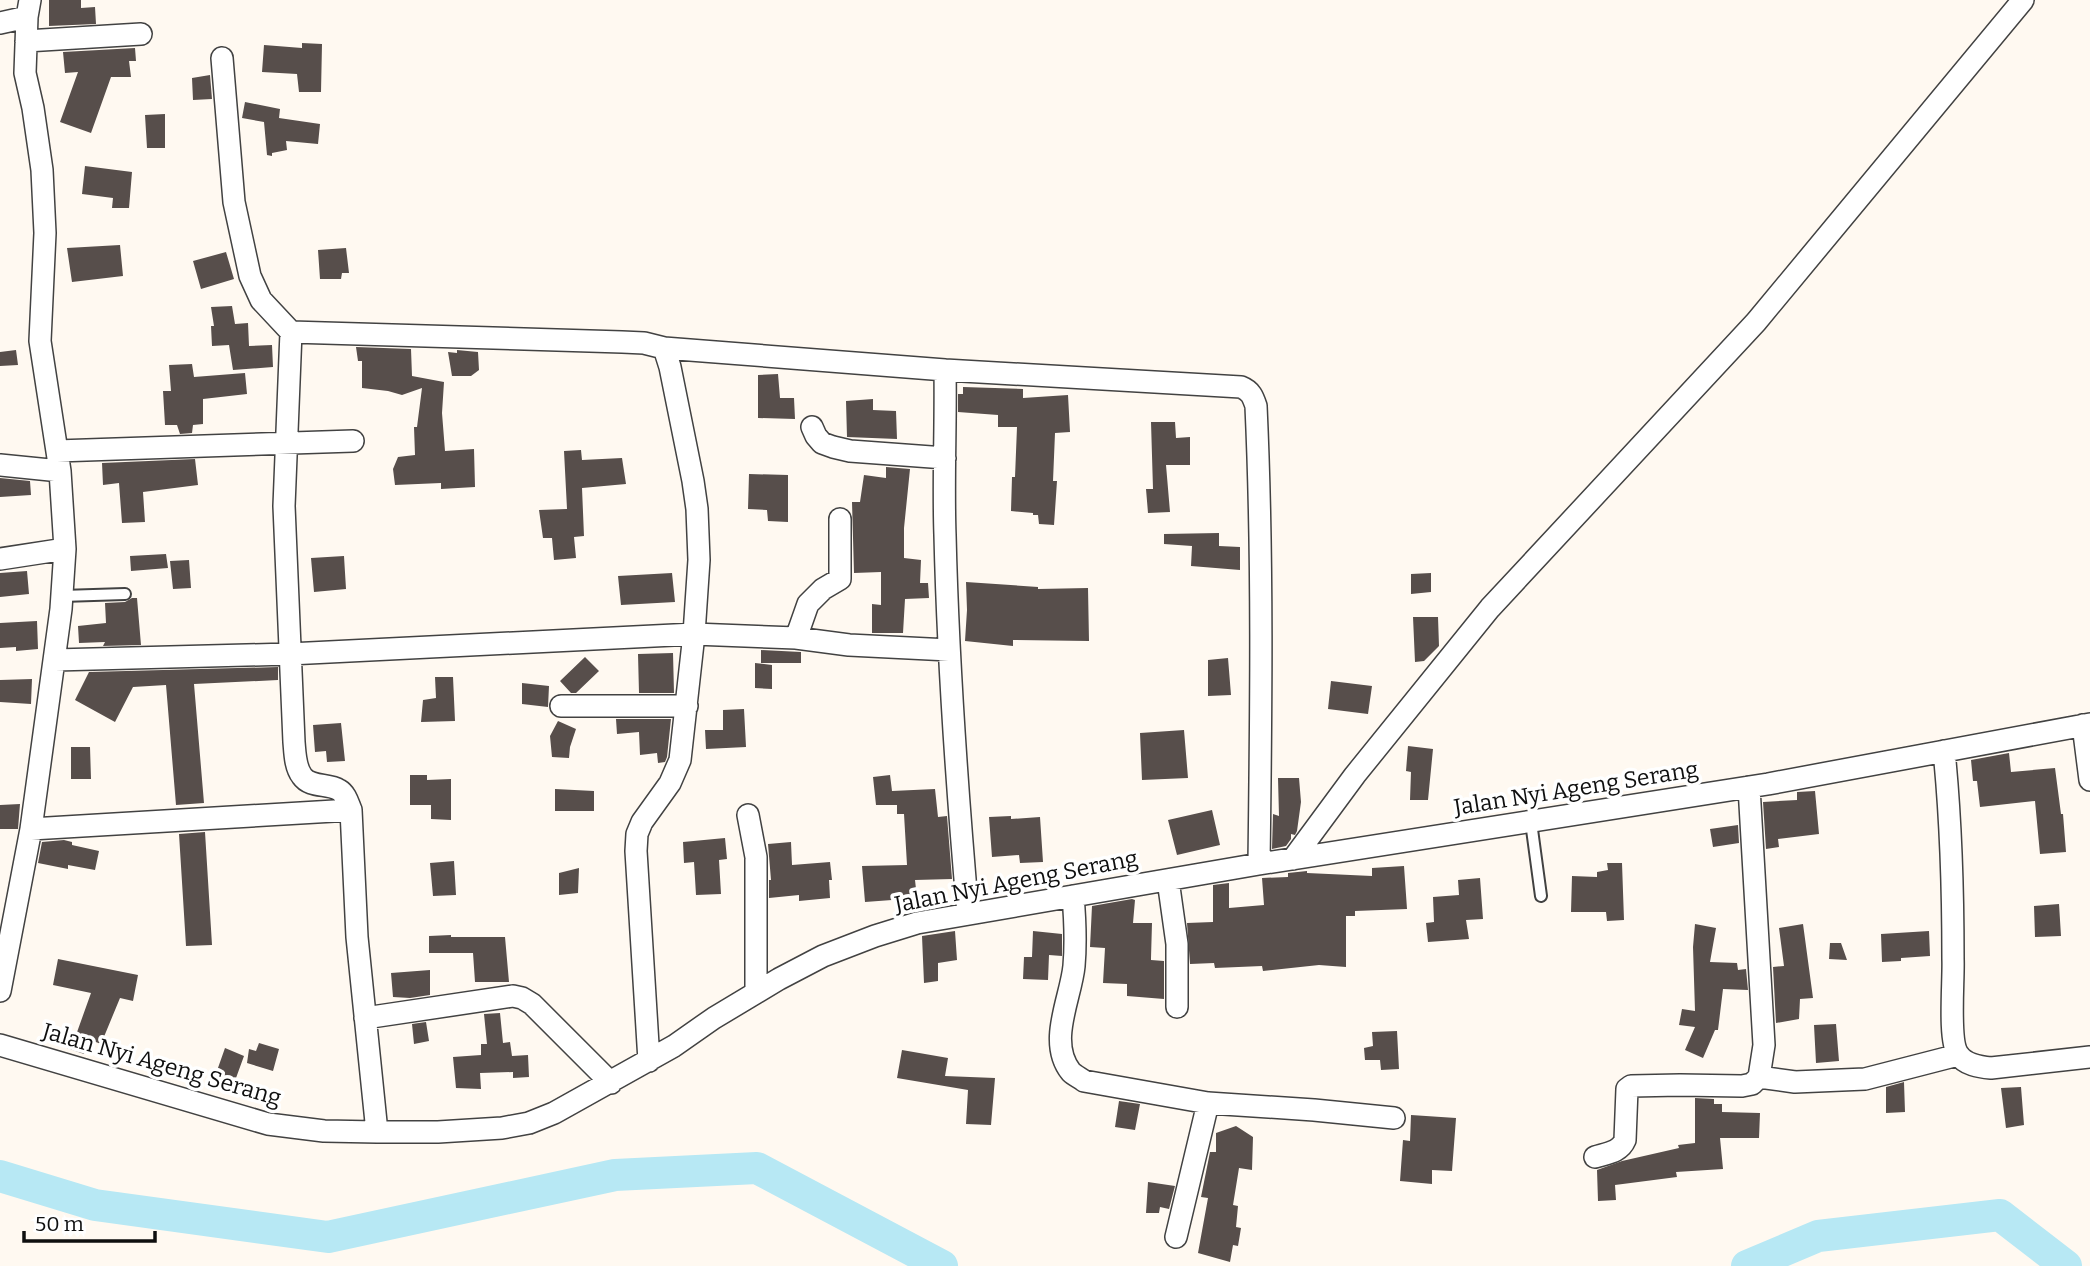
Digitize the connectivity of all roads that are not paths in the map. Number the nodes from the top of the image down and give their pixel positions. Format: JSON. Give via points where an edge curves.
{"nodes":[{"id":1,"x":2023,"y":0,"type":"edge"},
{"id":2,"x":29,"y":8,"type":"edge"},
{"id":3,"x":0,"y":23,"type":"edge"},
{"id":4,"x":141,"y":34,"type":"dead end"},
{"id":5,"x":26,"y":41,"type":"junction"},
{"id":6,"x":222,"y":58,"type":"dead end"},
{"id":7,"x":291,"y":332,"type":"junction"},
{"id":8,"x":664,"y":348,"type":"junction"},
{"id":9,"x":945,"y":370,"type":"junction"},
{"id":10,"x":812,"y":427,"type":"dead end"},
{"id":11,"x":353,"y":441,"type":"dead end"},
{"id":12,"x":287,"y":443,"type":"junction"},
{"id":13,"x":945,"y":458,"type":"junction"},
{"id":14,"x":58,"y":461,"type":"junction"},
{"id":15,"x":0,"y":465,"type":"edge"},
{"id":16,"x":840,"y":519,"type":"dead end"},
{"id":17,"x":65,"y":549,"type":"junction"},
{"id":18,"x":0,"y":559,"type":"edge"},
{"id":19,"x":125,"y":594,"type":"dead end"},
{"id":20,"x":62,"y":596,"type":"junction"},
{"id":21,"x":694,"y":634,"type":"junction"},
{"id":22,"x":796,"y":638,"type":"junction"},
{"id":23,"x":949,"y":650,"type":"junction"},
{"id":24,"x":289,"y":654,"type":"junction"},
{"id":25,"x":55,"y":660,"type":"junction"},
{"id":26,"x":561,"y":706,"type":"dead end"},
{"id":27,"x":687,"y":706,"type":"junction"},
{"id":28,"x":2086,"y":724,"type":"edge"},
{"id":29,"x":1944,"y":751,"type":"junction"},
{"id":30,"x":2090,"y":780,"type":"edge"},
{"id":31,"x":1749,"y":787,"type":"junction"},
{"id":32,"x":351,"y":810,"type":"junction"},
{"id":33,"x":748,"y":815,"type":"dead end"},
{"id":34,"x":1531,"y":822,"type":"junction"},
{"id":35,"x":31,"y":829,"type":"junction"},
{"id":36,"x":1293,"y":859,"type":"junction"},
{"id":37,"x":1259,"y":864,"type":"junction"},
{"id":38,"x":1168,"y":880,"type":"junction"},
{"id":39,"x":1073,"y":895,"type":"junction"},
{"id":40,"x":1541,"y":896,"type":"dead end"},
{"id":41,"x":968,"y":914,"type":"junction"},
{"id":42,"x":0,"y":991,"type":"edge"},
{"id":43,"x":756,"y":992,"type":"junction"},
{"id":44,"x":1177,"y":1007,"type":"dead end"},
{"id":45,"x":365,"y":1018,"type":"junction"},
{"id":46,"x":0,"y":1045,"type":"edge"},
{"id":47,"x":1958,"y":1055,"type":"junction"},
{"id":48,"x":2090,"y":1057,"type":"edge"},
{"id":49,"x":649,"y":1061,"type":"junction"},
{"id":50,"x":1759,"y":1077,"type":"junction"},
{"id":51,"x":611,"y":1083,"type":"junction"},
{"id":52,"x":1208,"y":1103,"type":"junction"},
{"id":53,"x":1394,"y":1118,"type":"dead end"},
{"id":54,"x":377,"y":1132,"type":"junction"},
{"id":55,"x":1595,"y":1157,"type":"dead end"},
{"id":56,"x":1176,"y":1237,"type":"dead end"}],
"edges":[{"from":1,"to":36,"type":"street","via":[[1756,322],[1490,608]]},
{"from":2,"to":3,"type":"street"},
{"from":2,"to":5,"type":"street"},
{"from":4,"to":5,"type":"street"},
{"from":5,"to":14,"type":"street","via":[[25,73],[42,170],[45,233],[40,341]]},
{"from":6,"to":7,"type":"street","via":[[234,202],[250,276],[261,300]]},
{"from":7,"to":8,"type":"street","via":[[622,342]]},
{"from":7,"to":12,"type":"street"},
{"from":8,"to":9,"type":"street"},
{"from":8,"to":21,"type":"street","via":[[697,509]]},
{"from":9,"to":13,"type":"street"},
{"from":9,"to":37,"type":"street","via":[[1248,389],[1256,406],[1259,470]]},
{"from":10,"to":13,"type":"street","via":[[822,443],[850,451]]},
{"from":11,"to":12,"type":"street"},
{"from":12,"to":14,"type":"street"},
{"from":12,"to":24,"type":"street","via":[[284,506]]},
{"from":13,"to":23,"type":"street"},
{"from":14,"to":15,"type":"street"},
{"from":14,"to":17,"type":"street"},
{"from":16,"to":22,"type":"street","via":[[840,579],[808,604]]},
{"from":17,"to":18,"type":"street"},
{"from":17,"to":20,"type":"street"},
{"from":19,"to":20,"type":"lane"},
{"from":20,"to":25,"type":"street"},
{"from":21,"to":22,"type":"street"},
{"from":21,"to":24,"type":"street"},
{"from":21,"to":27,"type":"street"},
{"from":22,"to":23,"type":"street","via":[[849,646]]},
{"from":23,"to":41,"type":"street"},
{"from":24,"to":25,"type":"street"},
{"from":24,"to":32,"type":"street","via":[[293,742],[301,775],[308,782],[340,790]]},
{"from":25,"to":35,"type":"street"},
{"from":26,"to":27,"type":"street"},
{"from":27,"to":49,"type":"street","via":[[675,773],[637,834]]},
{"from":28,"to":29,"type":"street","name":"Jalan Nyi Ageng Serang"},
{"from":28,"to":30,"type":"street"},
{"from":29,"to":31,"type":"street","name":"Jalan Nyi Ageng Serang"},
{"from":29,"to":47,"type":"street","via":[[1953,1034]]},
{"from":31,"to":34,"type":"street","name":"Jalan Nyi Ageng Serang"},
{"from":31,"to":50,"type":"street","via":[[1764,1045]]},
{"from":32,"to":35,"type":"street"},
{"from":32,"to":45,"type":"street"},
{"from":33,"to":43,"type":"street","via":[[756,857]]},
{"from":34,"to":36,"type":"street","name":"Jalan Nyi Ageng Serang"},
{"from":34,"to":40,"type":"lane"},
{"from":35,"to":42,"type":"street"},
{"from":36,"to":37,"type":"street","name":"Jalan Nyi Ageng Serang"},
{"from":37,"to":38,"type":"street","name":"Jalan Nyi Ageng Serang"},
{"from":38,"to":39,"type":"street","name":"Jalan Nyi Ageng Serang"},
{"from":38,"to":44,"type":"street","via":[[1177,944]]},
{"from":39,"to":41,"type":"street","name":"Jalan Nyi Ageng Serang"},
{"from":39,"to":52,"type":"street","via":[[1074,968],[1060,1039],[1071,1073],[1084,1081]]},
{"from":41,"to":43,"type":"street","name":"Jalan Nyi Ageng Serang","via":[[875,936],[823,956]]},
{"from":43,"to":49,"type":"street","name":"Jalan Nyi Ageng Serang"},
{"from":45,"to":51,"type":"street","via":[[523,998]]},
{"from":45,"to":54,"type":"street"},
{"from":46,"to":54,"type":"street","name":"Jalan Nyi Ageng Serang","via":[[268,1124]]},
{"from":47,"to":48,"type":"street","via":[[1977,1067],[1991,1068]]},
{"from":47,"to":50,"type":"street","via":[[1864,1079],[1795,1082]]},
{"from":49,"to":51,"type":"street","name":"Jalan Nyi Ageng Serang"},
{"from":50,"to":55,"type":"street","via":[[1742,1086],[1631,1087],[1623,1146]]},
{"from":51,"to":54,"type":"street","name":"Jalan Nyi Ageng Serang","via":[[530,1123],[438,1132]]},
{"from":52,"to":53,"type":"street"},
{"from":52,"to":56,"type":"street"}]}
